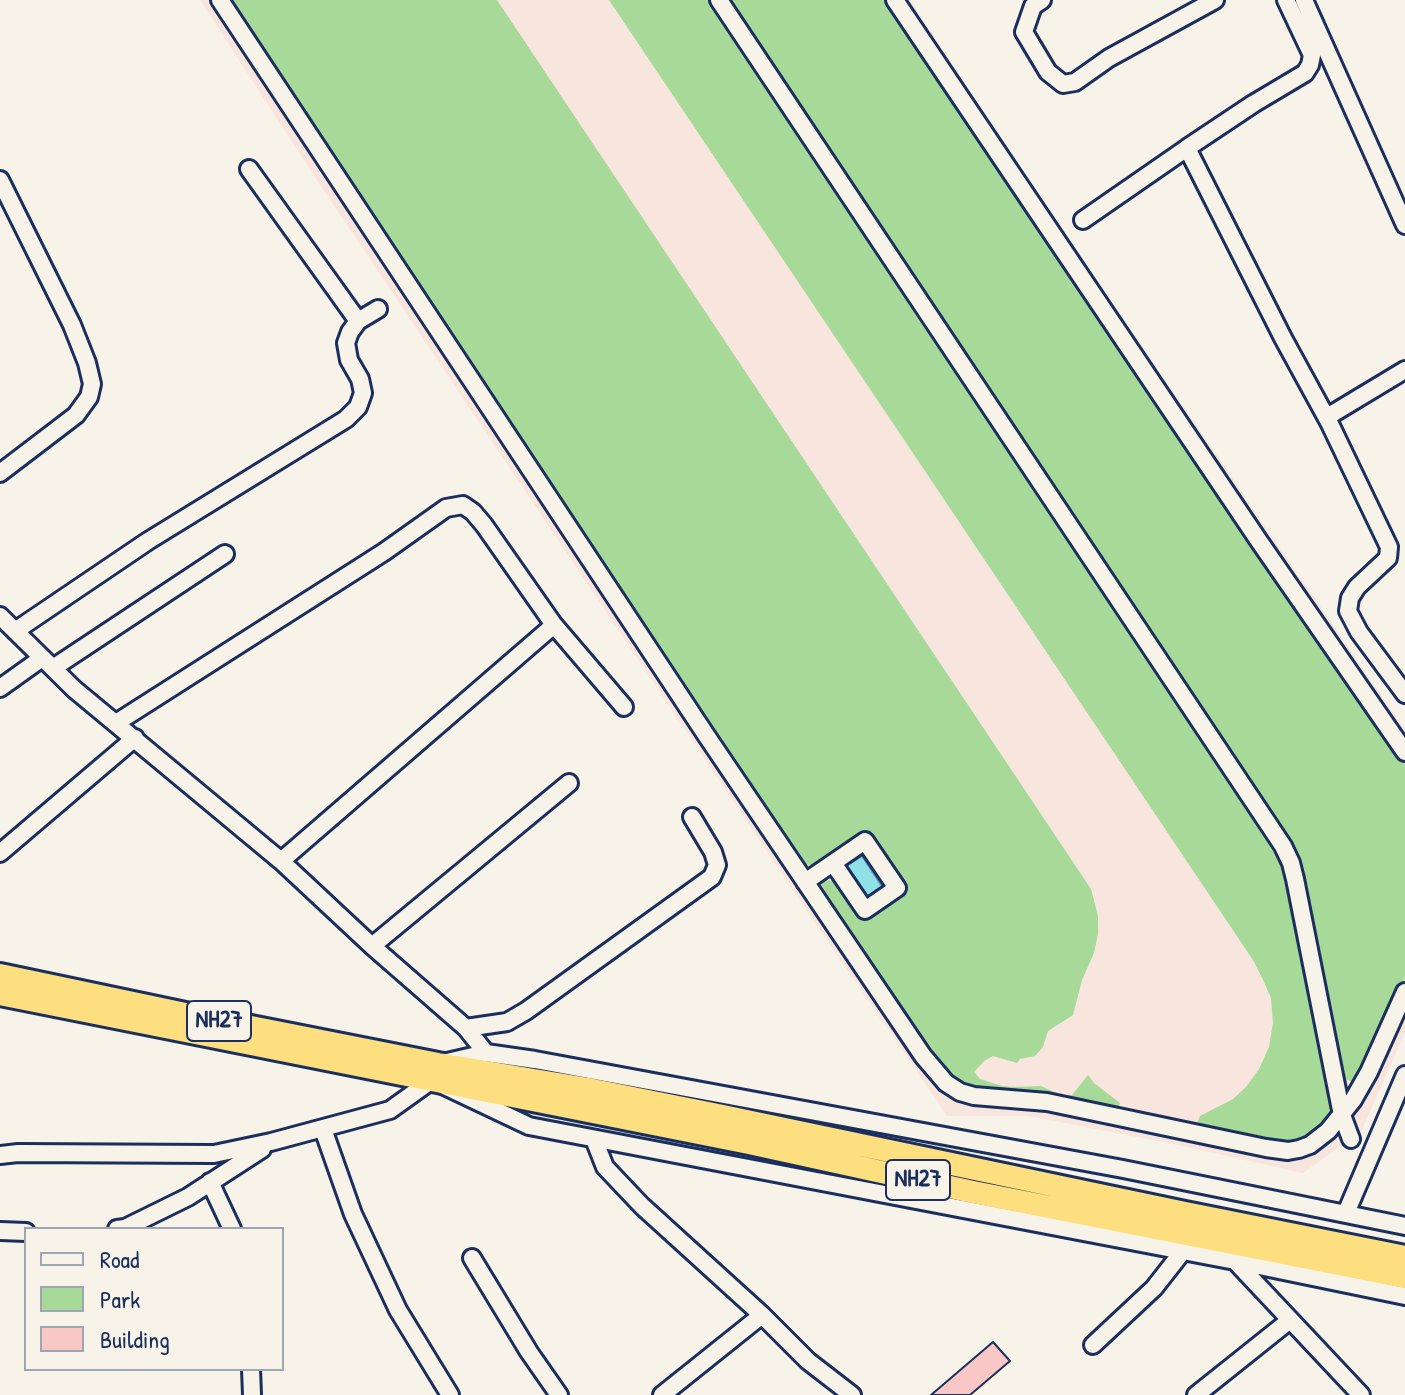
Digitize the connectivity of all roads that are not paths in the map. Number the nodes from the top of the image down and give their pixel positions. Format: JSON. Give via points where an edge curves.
{"nodes":[{"id":1,"x":220,"y":0,"type":"edge"},
{"id":2,"x":719,"y":0,"type":"edge"},
{"id":3,"x":895,"y":0,"type":"edge"},
{"id":4,"x":1042,"y":0,"type":"edge"},
{"id":5,"x":1215,"y":0,"type":"edge"},
{"id":6,"x":1286,"y":0,"type":"edge"},
{"id":7,"x":1304,"y":0,"type":"edge"},
{"id":8,"x":1187,"y":148,"type":"junction"},
{"id":9,"x":249,"y":169,"type":"dead end"},
{"id":10,"x":0,"y":180,"type":"edge"},
{"id":11,"x":1083,"y":220,"type":"dead end"},
{"id":12,"x":1405,"y":225,"type":"edge"},
{"id":13,"x":378,"y":309,"type":"dead end"},
{"id":14,"x":358,"y":321,"type":"junction"},
{"id":15,"x":1405,"y":370,"type":"edge"},
{"id":16,"x":1327,"y":417,"type":"junction"},
{"id":17,"x":0,"y":473,"type":"edge"},
{"id":18,"x":225,"y":554,"type":"dead end"},
{"id":19,"x":0,"y":616,"type":"edge"},
{"id":20,"x":554,"y":625,"type":"junction"},
{"id":21,"x":15,"y":631,"type":"junction"},
{"id":22,"x":48,"y":663,"type":"junction"},
{"id":23,"x":0,"y":688,"type":"edge"},
{"id":24,"x":1405,"y":694,"type":"edge"},
{"id":25,"x":624,"y":707,"type":"dead end"},
{"id":26,"x":116,"y":723,"type":"junction"},
{"id":27,"x":135,"y":738,"type":"junction"},
{"id":28,"x":1405,"y":752,"type":"edge"},
{"id":29,"x":569,"y":783,"type":"dead end"},
{"id":30,"x":692,"y":817,"type":"dead end"},
{"id":31,"x":0,"y":853,"type":"edge"},
{"id":32,"x":281,"y":861,"type":"junction"},
{"id":33,"x":833,"y":863,"type":"dead end"},
{"id":34,"x":805,"y":882,"type":"junction"},
{"id":35,"x":372,"y":946,"type":"junction"},
{"id":36,"x":0,"y":975,"type":"edge"},
{"id":37,"x":1405,"y":992,"type":"edge"},
{"id":38,"x":0,"y":994,"type":"edge"},
{"id":39,"x":466,"y":1028,"type":"junction"},
{"id":40,"x":486,"y":1053,"type":"junction"},
{"id":41,"x":435,"y":1072,"type":"junction"},
{"id":42,"x":1405,"y":1075,"type":"edge"},
{"id":43,"x":1342,"y":1115,"type":"junction"},
{"id":44,"x":323,"y":1129,"type":"junction"},
{"id":45,"x":594,"y":1139,"type":"junction"},
{"id":46,"x":1351,"y":1139,"type":"dead end"},
{"id":47,"x":271,"y":1142,"type":"junction"},
{"id":48,"x":0,"y":1155,"type":"edge"},
{"id":49,"x":210,"y":1182,"type":"junction"},
{"id":50,"x":1346,"y":1213,"type":"junction"},
{"id":51,"x":1405,"y":1226,"type":"edge"},
{"id":52,"x":127,"y":1227,"type":"edge"},
{"id":53,"x":230,"y":1227,"type":"edge"},
{"id":54,"x":0,"y":1231,"type":"edge"},
{"id":55,"x":24,"y":1232,"type":"edge"},
{"id":56,"x":1183,"y":1251,"type":"junction"},
{"id":57,"x":1405,"y":1257,"type":"edge"},
{"id":58,"x":472,"y":1258,"type":"dead end"},
{"id":59,"x":1235,"y":1261,"type":"junction"},
{"id":60,"x":1405,"y":1277,"type":"edge"},
{"id":61,"x":1405,"y":1296,"type":"edge"},
{"id":62,"x":762,"y":1315,"type":"junction"},
{"id":63,"x":1290,"y":1320,"type":"junction"},
{"id":64,"x":1093,"y":1345,"type":"dead end"},
{"id":65,"x":251,"y":1371,"type":"edge"},
{"id":66,"x":252,"y":1395,"type":"edge"},
{"id":67,"x":450,"y":1395,"type":"edge"},
{"id":68,"x":559,"y":1395,"type":"edge"},
{"id":69,"x":662,"y":1395,"type":"edge"},
{"id":70,"x":852,"y":1395,"type":"edge"},
{"id":71,"x":1196,"y":1395,"type":"edge"},
{"id":72,"x":1361,"y":1395,"type":"edge"}],
"edges":[{"from":1,"to":34,"type":"street"},
{"from":2,"to":43,"type":"street","via":[[1283,846],[1295,879]]},
{"from":3,"to":28,"type":"street"},
{"from":4,"to":5,"type":"street","via":[[1033,6],[1024,32],[1048,72],[1063,84],[1075,82]]},
{"from":6,"to":8,"type":"street","via":[[1312,55],[1305,73]]},
{"from":7,"to":12,"type":"street"},
{"from":8,"to":11,"type":"street"},
{"from":8,"to":16,"type":"street"},
{"from":9,"to":14,"type":"street"},
{"from":10,"to":17,"type":"street","via":[[72,325],[92,384],[76,415]]},
{"from":13,"to":14,"type":"street"},
{"from":14,"to":21,"type":"street","via":[[346,343],[363,393],[346,419],[148,541]]},
{"from":15,"to":16,"type":"street"},
{"from":16,"to":24,"type":"street","via":[[1389,547],[1388,558],[1357,587],[1348,611]]},
{"from":18,"to":22,"type":"street"},
{"from":19,"to":21,"type":"street"},
{"from":20,"to":25,"type":"street"},
{"from":20,"to":26,"type":"street","via":[[473,512],[463,505],[446,508]]},
{"from":20,"to":32,"type":"street"},
{"from":21,"to":22,"type":"street"},
{"from":22,"to":23,"type":"street"},
{"from":22,"to":26,"type":"street"},
{"from":26,"to":27,"type":"street"},
{"from":27,"to":31,"type":"street"},
{"from":27,"to":32,"type":"street"},
{"from":29,"to":35,"type":"street"},
{"from":30,"to":39,"type":"street","via":[[713,852],[717,865],[712,877],[526,1011],[507,1022]]},
{"from":32,"to":35,"type":"street"},
{"from":33,"to":34,"type":"street"},
{"from":34,"to":43,"type":"street","via":[[923,1056],[960,1092],[1047,1102],[1288,1151],[1310,1145]]},
{"from":35,"to":39,"type":"street"},
{"from":36,"to":41,"type":"highway","number":"NH27"},
{"from":37,"to":43,"type":"street","via":[[1369,1072]]},
{"from":38,"to":41,"type":"highway","number":"NH27"},
{"from":39,"to":40,"type":"street"},
{"from":40,"to":41,"type":"street"},
{"from":40,"to":50,"type":"street"},
{"from":41,"to":44,"type":"street","via":[[390,1110]]},
{"from":41,"to":45,"type":"street","via":[[529,1126]]},
{"from":41,"to":57,"type":"highway","number":"NH27","via":[[588,1089]]},
{"from":41,"to":60,"type":"highway","number":"NH27","via":[[973,1192]]},
{"from":42,"to":50,"type":"street"},
{"from":43,"to":46,"type":"street"},
{"from":44,"to":47,"type":"street"},
{"from":44,"to":67,"type":"street","via":[[353,1214],[391,1296]]},
{"from":45,"to":56,"type":"street"},
{"from":45,"to":62,"type":"street","via":[[605,1167],[632,1197]]},
{"from":47,"to":48,"type":"street","via":[[214,1154]]},
{"from":47,"to":49,"type":"street"},
{"from":49,"to":52,"type":"street"},
{"from":49,"to":53,"type":"street"},
{"from":50,"to":51,"type":"street"},
{"from":54,"to":55,"type":"street"},
{"from":56,"to":59,"type":"street"},
{"from":56,"to":64,"type":"street","via":[[1154,1288]]},
{"from":58,"to":68,"type":"street"},
{"from":59,"to":61,"type":"street"},
{"from":59,"to":63,"type":"street"},
{"from":62,"to":69,"type":"street"},
{"from":62,"to":70,"type":"street"},
{"from":63,"to":71,"type":"street"},
{"from":63,"to":72,"type":"street"},
{"from":65,"to":66,"type":"street"}]}
